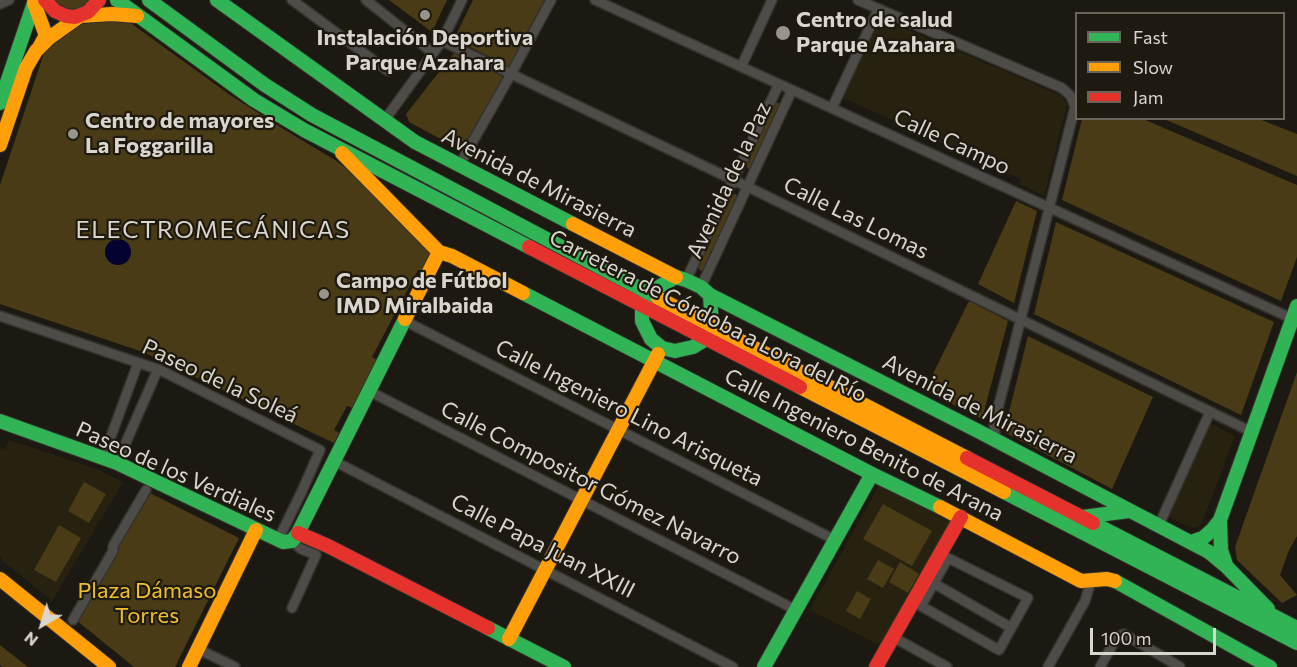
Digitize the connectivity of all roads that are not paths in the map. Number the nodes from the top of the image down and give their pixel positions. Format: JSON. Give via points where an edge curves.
{"nodes":[{"id":1,"x":9,"y":0,"type":"edge"},
{"id":2,"x":99,"y":0,"type":"edge"},
{"id":3,"x":117,"y":0,"type":"edge"},
{"id":4,"x":149,"y":0,"type":"edge"},
{"id":5,"x":217,"y":0,"type":"edge"},
{"id":6,"x":292,"y":0,"type":"edge"},
{"id":7,"x":462,"y":0,"type":"edge"},
{"id":8,"x":551,"y":0,"type":"edge"},
{"id":9,"x":595,"y":0,"type":"edge"},
{"id":10,"x":772,"y":0,"type":"edge"},
{"id":11,"x":858,"y":0,"type":"edge"},
{"id":12,"x":36,"y":1,"type":"edge"},
{"id":13,"x":368,"y":1,"type":"edge"},
{"id":14,"x":0,"y":4,"type":"edge"},
{"id":15,"x":876,"y":14,"type":"dead end"},
{"id":16,"x":80,"y":16,"type":"junction"},
{"id":17,"x":138,"y":16,"type":"junction"},
{"id":18,"x":44,"y":28,"type":"junction"},
{"id":19,"x":26,"y":29,"type":"junction"},
{"id":20,"x":442,"y":41,"type":"junction"},
{"id":21,"x":39,"y":47,"type":"junction"},
{"id":22,"x":433,"y":53,"type":"junction"},
{"id":23,"x":741,"y":67,"type":"junction"},
{"id":24,"x":388,"y":71,"type":"dead end"},
{"id":25,"x":512,"y":74,"type":"junction"},
{"id":26,"x":779,"y":84,"type":"junction"},
{"id":27,"x":792,"y":90,"type":"junction"},
{"id":28,"x":0,"y":103,"type":"edge"},
{"id":29,"x":832,"y":108,"type":"junction"},
{"id":30,"x":384,"y":121,"type":"junction"},
{"id":31,"x":333,"y":144,"type":"junction"},
{"id":32,"x":0,"y":145,"type":"edge"},
{"id":33,"x":459,"y":166,"type":"junction"},
{"id":34,"x":734,"y":180,"type":"junction"},
{"id":35,"x":748,"y":187,"type":"junction"},
{"id":36,"x":1048,"y":207,"type":"junction"},
{"id":37,"x":440,"y":252,"type":"junction"},
{"id":38,"x":681,"y":279,"type":"junction"},
{"id":39,"x":705,"y":291,"type":"junction"},
{"id":40,"x":645,"y":299,"type":"junction"},
{"id":41,"x":1295,"y":313,"type":"edge"},
{"id":42,"x":0,"y":316,"type":"edge"},
{"id":43,"x":1020,"y":320,"type":"junction"},
{"id":44,"x":405,"y":321,"type":"junction"},
{"id":45,"x":709,"y":333,"type":"junction"},
{"id":46,"x":662,"y":348,"type":"junction"},
{"id":47,"x":654,"y":361,"type":"junction"},
{"id":48,"x":138,"y":363,"type":"junction"},
{"id":49,"x":158,"y":369,"type":"junction"},
{"id":50,"x":369,"y":391,"type":"junction"},
{"id":51,"x":1210,"y":412,"type":"junction"},
{"id":52,"x":0,"y":421,"type":"edge"},
{"id":53,"x":994,"y":423,"type":"junction"},
{"id":54,"x":619,"y":430,"type":"junction"},
{"id":55,"x":978,"y":431,"type":"junction"},
{"id":56,"x":1252,"y":432,"type":"junction"},
{"id":57,"x":996,"y":441,"type":"junction"},
{"id":58,"x":110,"y":460,"type":"junction"},
{"id":59,"x":334,"y":460,"type":"junction"},
{"id":60,"x":872,"y":474,"type":"junction"},
{"id":61,"x":146,"y":490,"type":"dead end"},
{"id":62,"x":582,"y":500,"type":"junction"},
{"id":63,"x":1129,"y":511,"type":"junction"},
{"id":64,"x":961,"y":517,"type":"junction"},
{"id":65,"x":1083,"y":517,"type":"junction"},
{"id":66,"x":1220,"y":520,"type":"junction"},
{"id":67,"x":1159,"y":525,"type":"junction"},
{"id":68,"x":256,"y":530,"type":"junction"},
{"id":69,"x":289,"y":538,"type":"junction"},
{"id":70,"x":835,"y":540,"type":"junction"},
{"id":71,"x":1191,"y":542,"type":"junction"},
{"id":72,"x":1226,"y":566,"type":"junction"},
{"id":73,"x":546,"y":570,"type":"junction"},
{"id":74,"x":0,"y":579,"type":"edge"},
{"id":75,"x":930,"y":581,"type":"junction"},
{"id":76,"x":1092,"y":581,"type":"junction"},
{"id":77,"x":292,"y":608,"type":"dead end"},
{"id":78,"x":796,"y":610,"type":"junction"},
{"id":79,"x":1277,"y":618,"type":"junction"},
{"id":80,"x":73,"y":620,"type":"dead end"},
{"id":81,"x":1008,"y":626,"type":"dead end"},
{"id":82,"x":1297,"y":628,"type":"edge"},
{"id":83,"x":893,"y":637,"type":"junction"},
{"id":84,"x":510,"y":639,"type":"junction"},
{"id":85,"x":1297,"y":643,"type":"edge"},
{"id":86,"x":198,"y":649,"type":"junction"},
{"id":87,"x":110,"y":667,"type":"edge"},
{"id":88,"x":189,"y":667,"type":"edge"},
{"id":89,"x":235,"y":667,"type":"edge"},
{"id":90,"x":564,"y":667,"type":"edge"},
{"id":91,"x":733,"y":667,"type":"edge"},
{"id":92,"x":764,"y":667,"type":"edge"},
{"id":93,"x":876,"y":667,"type":"edge"},
{"id":94,"x":947,"y":667,"type":"edge"},
{"id":95,"x":1048,"y":667,"type":"edge"},
{"id":96,"x":1100,"y":667,"type":"edge"},
{"id":97,"x":1180,"y":667,"type":"edge"},
{"id":98,"x":1270,"y":667,"type":"edge"}],
"edges":[{"from":1,"to":14,"type":"street"},
{"from":2,"to":16,"type":"street"},
{"from":3,"to":17,"type":"street","name":"Carretera de Córdoba a Lora del Río"},
{"from":4,"to":40,"type":"street","name":"Carretera de Córdoba a Lora del Río","via":[[312,115]]},
{"from":5,"to":30,"type":"street","name":"Avenida de Mirasierra"},
{"from":6,"to":24,"type":"street"},
{"from":7,"to":20,"type":"street"},
{"from":8,"to":25,"type":"street"},
{"from":9,"to":23,"type":"street","name":"Calle Campo"},
{"from":10,"to":23,"type":"street"},
{"from":11,"to":36,"type":"street","via":[[1062,88],[1071,96],[1075,107]]},
{"from":12,"to":16,"type":"street","via":[[62,15]]},
{"from":12,"to":18,"type":"street"},
{"from":12,"to":19,"type":"street"},
{"from":13,"to":22,"type":"street"},
{"from":15,"to":29,"type":"street"},
{"from":16,"to":17,"type":"street"},
{"from":16,"to":21,"type":"street"},
{"from":17,"to":31,"type":"street","name":"Carretera de Córdoba a Lora del Río","via":[[254,100]]},
{"from":18,"to":19,"type":"street","via":[[32,24]]},
{"from":18,"to":21,"type":"street","via":[[45,37]]},
{"from":19,"to":28,"type":"street"},
{"from":20,"to":22,"type":"street"},
{"from":20,"to":25,"type":"street","name":"Calle Las Lomas"},
{"from":21,"to":32,"type":"street","via":[[26,68]]},
{"from":22,"to":30,"type":"street"},
{"from":23,"to":26,"type":"street","name":"Calle Campo"},
{"from":25,"to":33,"type":"street"},
{"from":25,"to":34,"type":"street","name":"Calle Las Lomas"},
{"from":26,"to":27,"type":"street","name":"Calle Campo"},
{"from":26,"to":34,"type":"street","name":"Avenida de la Paz"},
{"from":27,"to":29,"type":"street","name":"Calle Campo"},
{"from":27,"to":35,"type":"street","name":"Avenida de la Paz"},
{"from":29,"to":36,"type":"street","name":"Calle Campo"},
{"from":30,"to":33,"type":"street","name":"Avenida de Mirasierra"},
{"from":31,"to":37,"type":"street"},
{"from":31,"to":40,"type":"street","name":"Carretera de Córdoba a Lora del Río"},
{"from":33,"to":38,"type":"street","name":"Avenida de Mirasierra"},
{"from":34,"to":35,"type":"street","name":"Calle Las Lomas"},
{"from":34,"to":38,"type":"street","name":"Avenida de la Paz"},
{"from":35,"to":39,"type":"street","name":"Avenida de la Paz"},
{"from":35,"to":43,"type":"street","name":"Calle Las Lomas"},
{"from":36,"to":41,"type":"street","name":"Calle Campo"},
{"from":36,"to":43,"type":"street"},
{"from":37,"to":44,"type":"street"},
{"from":37,"to":47,"type":"street","name":"Calle Ingeniero Benito de Arana"},
{"from":38,"to":39,"type":"street","name":"Avenida de Mirasierra"},
{"from":38,"to":40,"type":"street"},
{"from":39,"to":45,"type":"street"},
{"from":39,"to":55,"type":"street","name":"Avenida de Mirasierra"},
{"from":40,"to":45,"type":"street","name":"Carretera de Córdoba a Lora del Río"},
{"from":40,"to":46,"type":"street","via":[[642,321],[651,339]]},
{"from":41,"to":56,"type":"street"},
{"from":42,"to":48,"type":"street","name":"Paseo de la Soleá"},
{"from":43,"to":51,"type":"street","name":"Calle Las Lomas"},
{"from":43,"to":53,"type":"street"},
{"from":44,"to":50,"type":"street"},
{"from":44,"to":54,"type":"street","name":"Calle Ingeniero Lino Arisqueta"},
{"from":45,"to":46,"type":"street","via":[[693,347],[675,351]]},
{"from":45,"to":65,"type":"street","name":"Carretera de Córdoba a Lora del Río"},
{"from":45,"to":85,"type":"street","name":"Carretera de Córdoba a Lora del Río"},
{"from":46,"to":47,"type":"street"},
{"from":47,"to":54,"type":"street"},
{"from":47,"to":60,"type":"street","name":"Calle Ingeniero Benito de Arana"},
{"from":48,"to":49,"type":"street","name":"Paseo de la Soleá"},
{"from":48,"to":58,"type":"street"},
{"from":49,"to":58,"type":"street"},
{"from":49,"to":69,"type":"street","name":"Paseo de la Soleá","via":[[320,450],[302,491]]},
{"from":50,"to":59,"type":"street"},
{"from":50,"to":62,"type":"street","name":"Calle Compositor Gómez Navarro"},
{"from":51,"to":56,"type":"street","name":"Calle Las Lomas"},
{"from":51,"to":67,"type":"street"},
{"from":52,"to":58,"type":"street","name":"Paseo de los Verdiales"},
{"from":53,"to":55,"type":"street"},
{"from":53,"to":57,"type":"street"},
{"from":54,"to":62,"type":"street"},
{"from":54,"to":70,"type":"street","name":"Calle Ingeniero Lino Arisqueta"},
{"from":55,"to":57,"type":"street","name":"Avenida de Mirasierra"},
{"from":56,"to":66,"type":"street"},
{"from":57,"to":63,"type":"street","name":"Avenida de Mirasierra"},
{"from":58,"to":68,"type":"street","name":"Paseo de los Verdiales"},
{"from":59,"to":69,"type":"street"},
{"from":59,"to":73,"type":"street","name":"Calle Papa Juan XXIII"},
{"from":60,"to":64,"type":"street","name":"Calle Ingeniero Benito de Arana"},
{"from":60,"to":70,"type":"street"},
{"from":61,"to":80,"type":"street"},
{"from":62,"to":73,"type":"street"},
{"from":62,"to":78,"type":"street","name":"Calle Compositor Gómez Navarro"},
{"from":63,"to":65,"type":"street"},
{"from":63,"to":67,"type":"street","name":"Avenida de Mirasierra"},
{"from":64,"to":75,"type":"street"},
{"from":64,"to":76,"type":"street","name":"Calle Ingeniero Benito de Arana","via":[[1081,580]]},
{"from":65,"to":79,"type":"street","name":"Carretera de Córdoba a Lora del Río"},
{"from":66,"to":71,"type":"street","via":[[1203,538]]},
{"from":66,"to":72,"type":"street"},
{"from":67,"to":71,"type":"street","name":"Avenida de Mirasierra"},
{"from":68,"to":69,"type":"street","name":"Paseo de los Verdiales"},
{"from":68,"to":86,"type":"street"},
{"from":69,"to":77,"type":"street","via":[[316,555]]},
{"from":69,"to":84,"type":"street","name":"Paseo de los Verdiales","via":[[328,546]]},
{"from":70,"to":78,"type":"street"},
{"from":71,"to":72,"type":"street","name":"Avenida de Mirasierra"},
{"from":72,"to":79,"type":"street","name":"Avenida de Mirasierra"},
{"from":73,"to":84,"type":"street"},
{"from":73,"to":91,"type":"street","name":"Calle Papa Juan XXIII"},
{"from":74,"to":87,"type":"street"},
{"from":75,"to":75,"type":"street","via":[[921,606],[999,650],[1028,598],[948,558]]},
{"from":75,"to":81,"type":"street"},
{"from":75,"to":83,"type":"street"},
{"from":76,"to":95,"type":"street"},
{"from":76,"to":98,"type":"street","name":"Calle Ingeniero Benito de Arana","via":[[1116,580]]},
{"from":78,"to":92,"type":"street"},
{"from":79,"to":82,"type":"street","name":"Carretera de Córdoba a Lora del Río"},
{"from":83,"to":93,"type":"street"},
{"from":83,"to":94,"type":"street"},
{"from":84,"to":90,"type":"street","name":"Paseo de los Verdiales"},
{"from":86,"to":88,"type":"street"},
{"from":86,"to":89,"type":"street"},
{"from":96,"to":97,"type":"street","via":[[1117,637],[1124,634]]}]}
